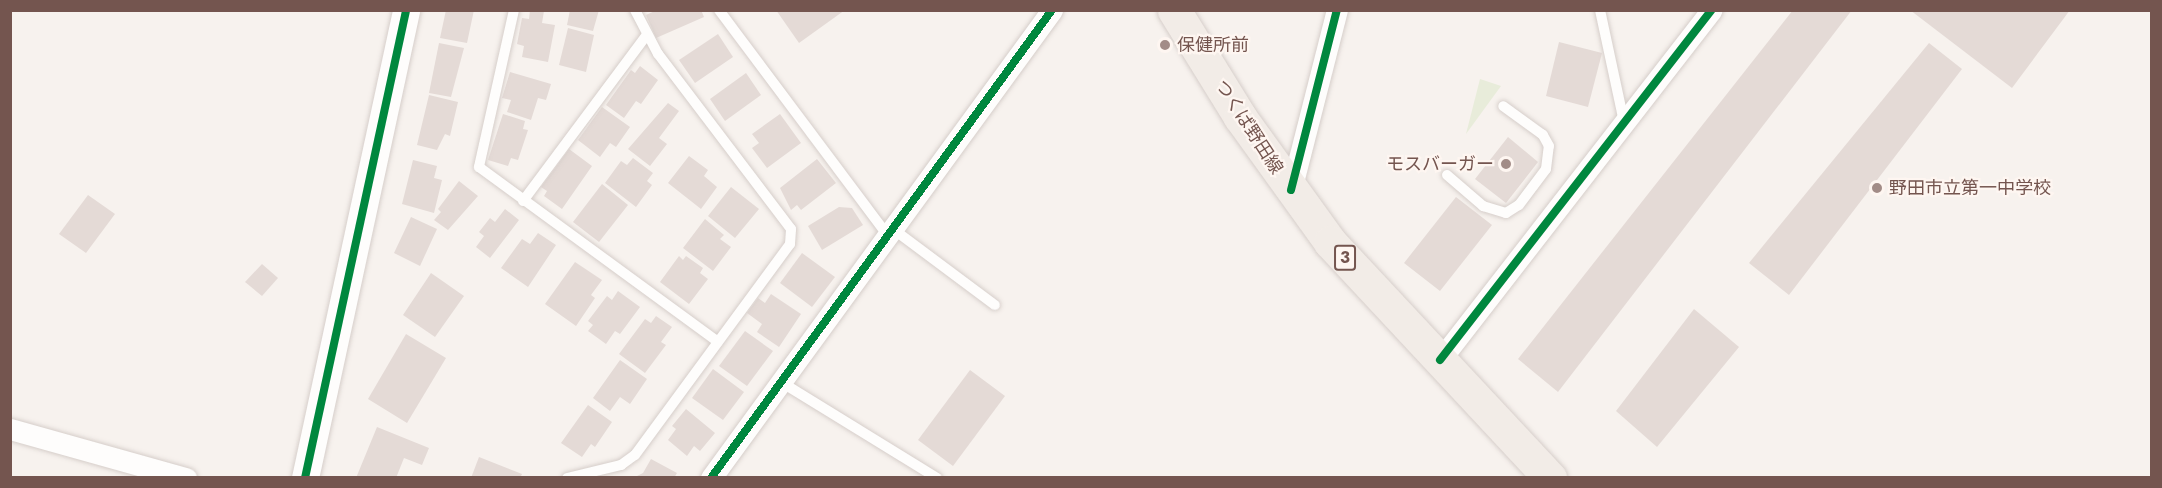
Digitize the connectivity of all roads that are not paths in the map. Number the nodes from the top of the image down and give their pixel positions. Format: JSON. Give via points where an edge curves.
{"nodes":[{"id":1,"x":406,"y":10,"type":"edge"},
{"id":2,"x":514,"y":10,"type":"edge"},
{"id":3,"x":635,"y":10,"type":"edge"},
{"id":4,"x":718,"y":10,"type":"edge"},
{"id":5,"x":1052,"y":10,"type":"edge"},
{"id":6,"x":1174,"y":10,"type":"edge"},
{"id":7,"x":1337,"y":10,"type":"edge"},
{"id":8,"x":1600,"y":10,"type":"edge"},
{"id":9,"x":1711,"y":10,"type":"edge"},
{"id":10,"x":646,"y":36,"type":"junction"},
{"id":11,"x":1503,"y":106,"type":"dead end"},
{"id":12,"x":1624,"y":123,"type":"junction"},
{"id":13,"x":1447,"y":175,"type":"dead end"},
{"id":14,"x":1291,"y":190,"type":"junction"},
{"id":15,"x":523,"y":201,"type":"junction"},
{"id":16,"x":891,"y":232,"type":"junction"},
{"id":17,"x":995,"y":305,"type":"dead end"},
{"id":18,"x":718,"y":342,"type":"junction"},
{"id":19,"x":1440,"y":360,"type":"junction"},
{"id":20,"x":781,"y":382,"type":"junction"},
{"id":21,"x":10,"y":429,"type":"edge"},
{"id":22,"x":186,"y":477,"type":"edge"},
{"id":23,"x":305,"y":477,"type":"edge"},
{"id":24,"x":567,"y":477,"type":"edge"},
{"id":25,"x":711,"y":477,"type":"edge"},
{"id":26,"x":937,"y":477,"type":"edge"},
{"id":27,"x":1550,"y":477,"type":"edge"}],
"edges":[{"from":1,"to":23,"type":"street"},
{"from":2,"to":15,"type":"lane","via":[[479,168]]},
{"from":3,"to":10,"type":"lane"},
{"from":4,"to":16,"type":"lane"},
{"from":5,"to":16,"type":"street"},
{"from":6,"to":14,"type":"main road","name":"つくば野田線","number":"3"},
{"from":7,"to":14,"type":"street"},
{"from":8,"to":12,"type":"lane"},
{"from":9,"to":12,"type":"street"},
{"from":10,"to":15,"type":"lane"},
{"from":10,"to":18,"type":"lane","via":[[791,229],[790,244]]},
{"from":11,"to":13,"type":"lane","via":[[1543,135],[1549,146],[1546,170],[1519,206],[1506,213],[1483,206]]},
{"from":12,"to":19,"type":"street"},
{"from":14,"to":19,"type":"main road","name":"つくば野田線","number":"3","via":[[1330,242]]},
{"from":15,"to":18,"type":"lane"},
{"from":16,"to":17,"type":"lane"},
{"from":16,"to":20,"type":"street"},
{"from":18,"to":24,"type":"lane","via":[[635,455],[621,465]]},
{"from":19,"to":27,"type":"main road","name":"つくば野田線","number":"3"},
{"from":20,"to":25,"type":"street"},
{"from":20,"to":26,"type":"lane"},
{"from":21,"to":22,"type":"street"}]}
